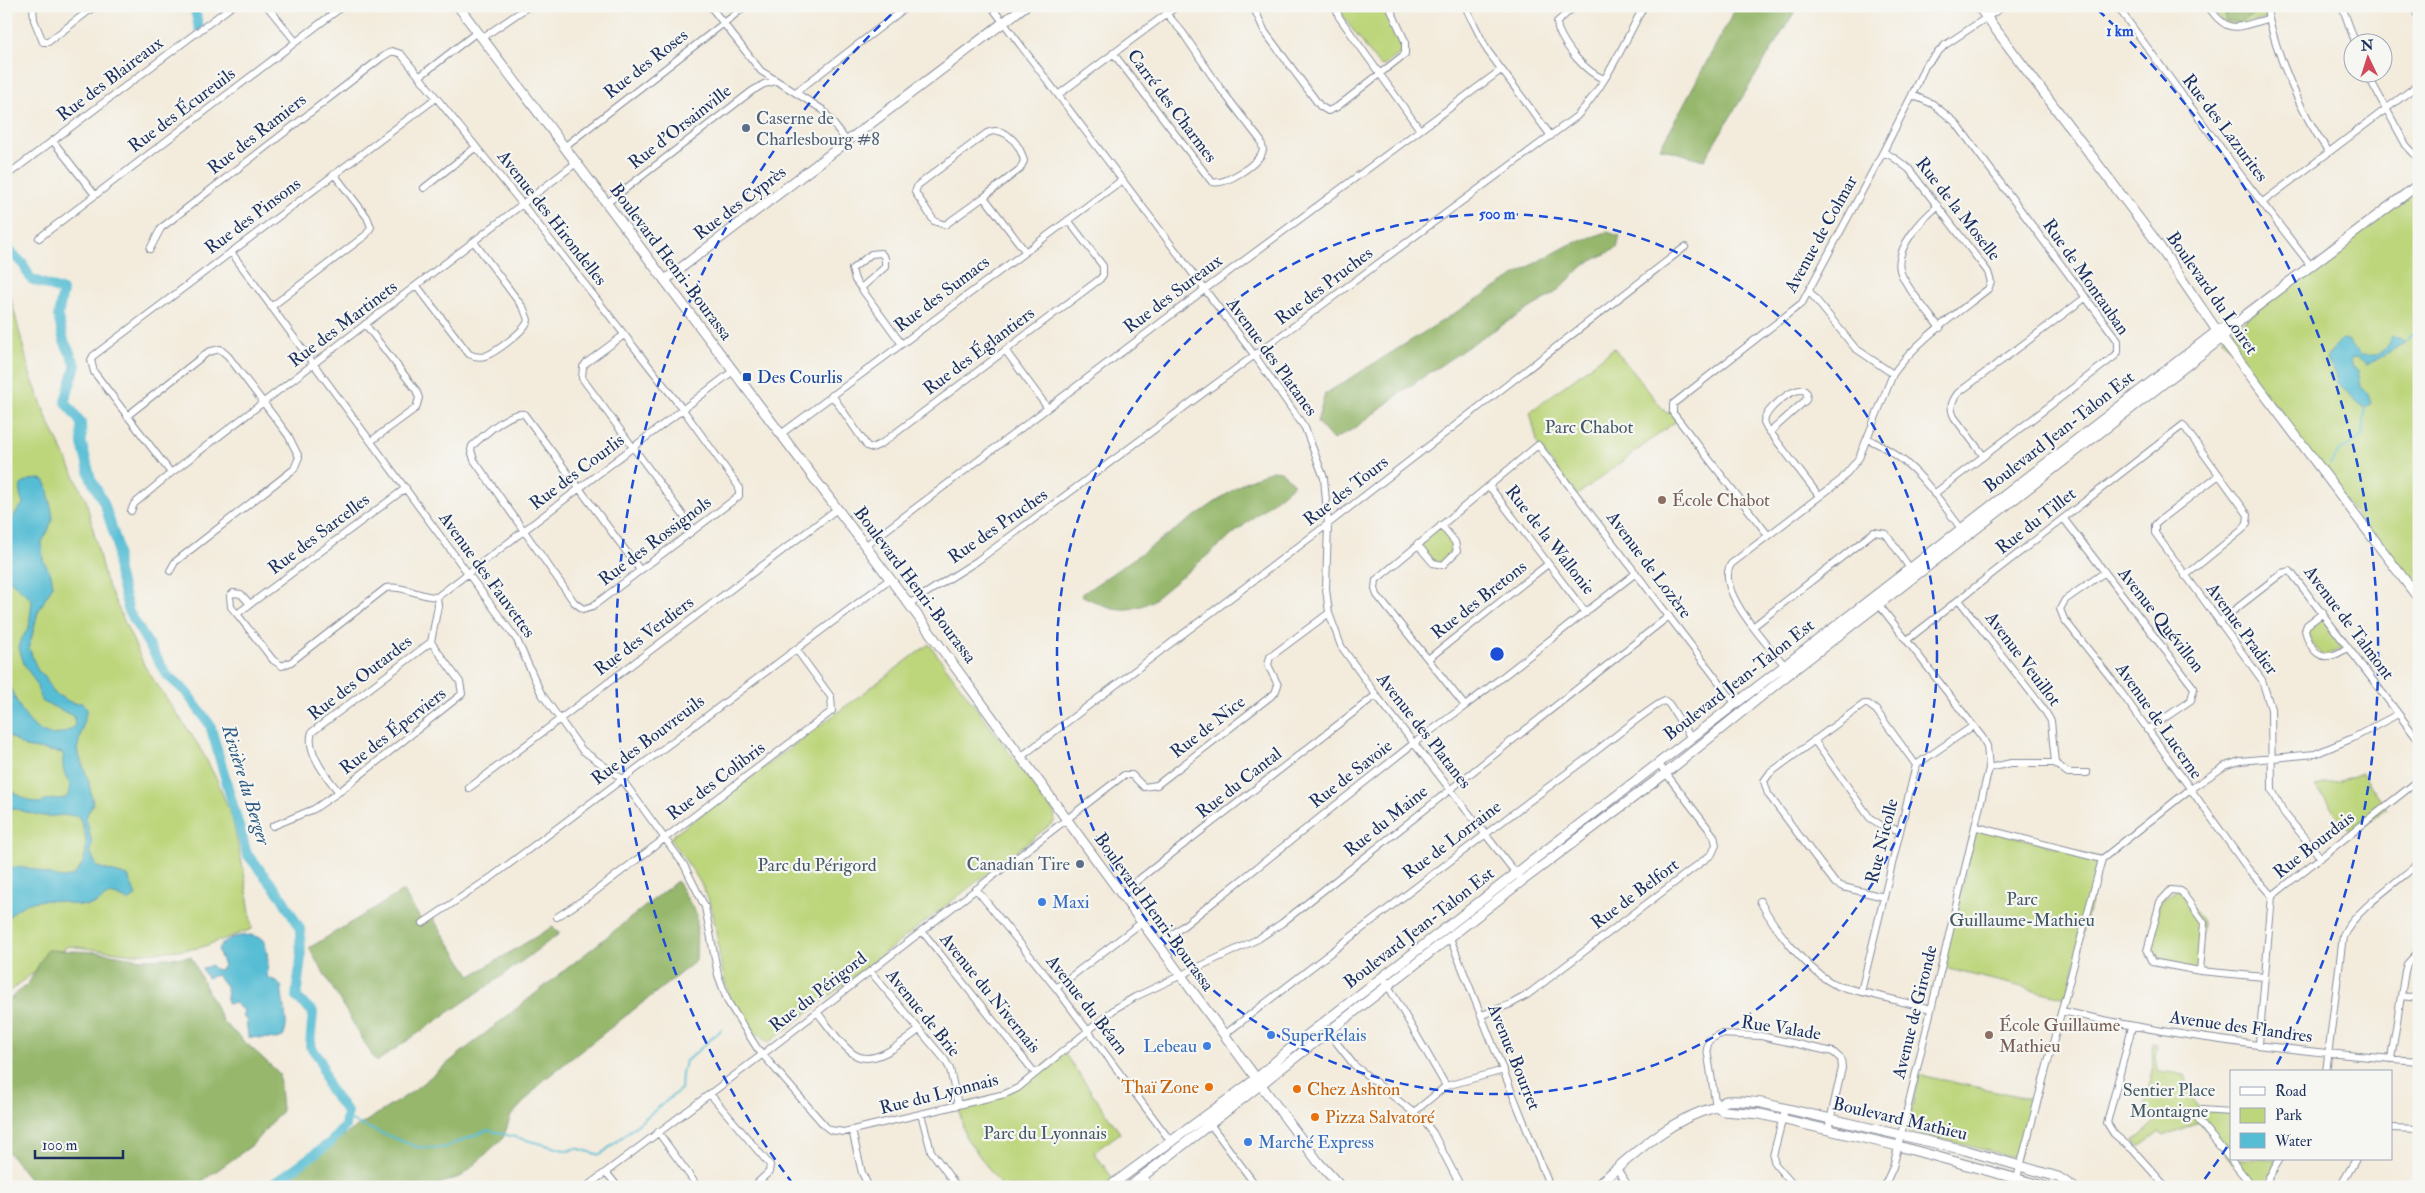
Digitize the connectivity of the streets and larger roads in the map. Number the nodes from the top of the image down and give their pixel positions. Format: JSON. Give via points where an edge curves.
{"nodes":[{"id":1,"x":33,"y":6,"type":"edge"},
{"id":2,"x":95,"y":6,"type":"edge"},
{"id":3,"x":232,"y":6,"type":"edge"},
{"id":4,"x":267,"y":6,"type":"edge"},
{"id":5,"x":343,"y":6,"type":"edge"},
{"id":6,"x":458,"y":6,"type":"edge"},
{"id":7,"x":529,"y":6,"type":"edge"},
{"id":8,"x":710,"y":6,"type":"edge"},
{"id":9,"x":746,"y":6,"type":"edge"},
{"id":10,"x":908,"y":6,"type":"edge"},
{"id":11,"x":991,"y":6,"type":"edge"},
{"id":12,"x":1025,"y":6,"type":"edge"},
{"id":13,"x":1176,"y":6,"type":"edge"},
{"id":14,"x":1253,"y":6,"type":"edge"},
{"id":15,"x":1340,"y":6,"type":"edge"},
{"id":16,"x":1389,"y":6,"type":"edge"},
{"id":17,"x":1465,"y":6,"type":"edge"},
{"id":18,"x":1575,"y":6,"type":"edge"},
{"id":19,"x":1644,"y":6,"type":"edge"},
{"id":20,"x":1978,"y":6,"type":"edge"},
{"id":21,"x":2004,"y":6,"type":"edge"},
{"id":22,"x":2117,"y":6,"type":"edge"},
{"id":23,"x":2208,"y":6,"type":"edge"},
{"id":24,"x":2266,"y":6,"type":"edge"},
{"id":25,"x":2342,"y":6,"type":"edge"},
{"id":26,"x":2414,"y":6,"type":"edge"},
{"id":27,"x":1166,"y":13,"type":"junction"},
{"id":28,"x":1988,"y":19,"type":"junction"},
{"id":29,"x":2268,"y":19,"type":"junction"},
{"id":30,"x":2419,"y":20,"type":"edge"},
{"id":31,"x":724,"y":23,"type":"junction"},
{"id":32,"x":1004,"y":23,"type":"junction"},
{"id":33,"x":2351,"y":32,"type":"edge"},
{"id":34,"x":479,"y":35,"type":"junction"},
{"id":35,"x":296,"y":42,"type":"junction"},
{"id":36,"x":392,"y":51,"type":"joint"},
{"id":37,"x":1113,"y":53,"type":"junction"},
{"id":38,"x":1501,"y":70,"type":"junction"},
{"id":39,"x":1381,"y":74,"type":"junction"},
{"id":40,"x":419,"y":76,"type":"junction"},
{"id":41,"x":1604,"y":79,"type":"junction"},
{"id":42,"x":776,"y":80,"type":"junction"},
{"id":43,"x":2371,"y":82,"type":"edge"},
{"id":44,"x":2419,"y":84,"type":"edge"},
{"id":45,"x":796,"y":92,"type":"junction"},
{"id":46,"x":1058,"y":95,"type":"junction"},
{"id":47,"x":1912,"y":95,"type":"junction"},
{"id":48,"x":436,"y":98,"type":"junction"},
{"id":49,"x":2385,"y":110,"type":"junction"},
{"id":50,"x":1420,"y":130,"type":"junction"},
{"id":51,"x":1551,"y":136,"type":"junction"},
{"id":52,"x":53,"y":141,"type":"junction"},
{"id":53,"x":848,"y":143,"type":"junction"},
{"id":54,"x":476,"y":147,"type":"junction"},
{"id":55,"x":564,"y":147,"type":"junction"},
{"id":56,"x":1883,"y":152,"type":"junction"},
{"id":57,"x":2329,"y":152,"type":"junction"},
{"id":58,"x":2419,"y":159,"type":"edge"},
{"id":59,"x":576,"y":163,"type":"junction"},
{"id":60,"x":334,"y":174,"type":"junction"},
{"id":61,"x":6,"y":176,"type":"edge"},
{"id":62,"x":1122,"y":180,"type":"junction"},
{"id":63,"x":2419,"y":184,"type":"edge"},
{"id":64,"x":424,"y":188,"type":"dead end"},
{"id":65,"x":95,"y":196,"type":"junction"},
{"id":66,"x":984,"y":197,"type":"junction"},
{"id":67,"x":2262,"y":202,"type":"junction"},
{"id":68,"x":607,"y":203,"type":"junction"},
{"id":69,"x":523,"y":205,"type":"junction"},
{"id":70,"x":1938,"y":206,"type":"junction"},
{"id":71,"x":1068,"y":220,"type":"junction"},
{"id":72,"x":39,"y":238,"type":"dead end"},
{"id":73,"x":474,"y":242,"type":"junction"},
{"id":74,"x":1685,"y":247,"type":"dead end"},
{"id":75,"x":150,"y":248,"type":"dead end"},
{"id":76,"x":1025,"y":251,"type":"junction"},
{"id":77,"x":231,"y":252,"type":"junction"},
{"id":78,"x":2311,"y":266,"type":"junction"},
{"id":79,"x":665,"y":280,"type":"junction"},
{"id":80,"x":417,"y":286,"type":"junction"},
{"id":81,"x":861,"y":288,"type":"junction"},
{"id":82,"x":1204,"y":290,"type":"junction"},
{"id":83,"x":1809,"y":291,"type":"junction"},
{"id":84,"x":2085,"y":298,"type":"junction"},
{"id":85,"x":271,"y":307,"type":"junction"},
{"id":86,"x":365,"y":324,"type":"junction"},
{"id":87,"x":1940,"y":328,"type":"junction"},
{"id":88,"x":2220,"y":334,"type":"junction"},
{"id":89,"x":624,"y":335,"type":"junction"},
{"id":90,"x":902,"y":343,"type":"junction"},
{"id":91,"x":1005,"y":350,"type":"junction"},
{"id":92,"x":1255,"y":356,"type":"junction"},
{"id":93,"x":314,"y":364,"type":"junction"},
{"id":94,"x":733,"y":371,"type":"junction"},
{"id":95,"x":1893,"y":374,"type":"junction"},
{"id":96,"x":832,"y":395,"type":"junction"},
{"id":97,"x":263,"y":404,"type":"junction"},
{"id":98,"x":1047,"y":407,"type":"junction"},
{"id":99,"x":684,"y":411,"type":"junction"},
{"id":100,"x":128,"y":416,"type":"junction"},
{"id":101,"x":1770,"y":432,"type":"junction"},
{"id":102,"x":781,"y":434,"type":"junction"},
{"id":103,"x":1868,"y":439,"type":"junction"},
{"id":104,"x":371,"y":442,"type":"junction"},
{"id":105,"x":633,"y":448,"type":"junction"},
{"id":106,"x":1983,"y":455,"type":"junction"},
{"id":107,"x":172,"y":473,"type":"junction"},
{"id":108,"x":2219,"y":475,"type":"junction"},
{"id":109,"x":1489,"y":486,"type":"junction"},
{"id":110,"x":406,"y":488,"type":"junction"},
{"id":111,"x":580,"y":489,"type":"junction"},
{"id":112,"x":1934,"y":494,"type":"junction"},
{"id":113,"x":1819,"y":496,"type":"junction"},
{"id":114,"x":838,"y":509,"type":"junction"},
{"id":115,"x":131,"y":511,"type":"dead end"},
{"id":116,"x":2064,"y":518,"type":"junction"},
{"id":117,"x":1328,"y":524,"type":"junction"},
{"id":118,"x":1441,"y":525,"type":"junction"},
{"id":119,"x":694,"y":530,"type":"junction"},
{"id":120,"x":524,"y":531,"type":"junction"},
{"id":121,"x":1964,"y":532,"type":"junction"},
{"id":122,"x":1768,"y":535,"type":"junction"},
{"id":123,"x":1417,"y":544,"type":"junction"},
{"id":124,"x":865,"y":546,"type":"junction"},
{"id":125,"x":1548,"y":564,"type":"junction"},
{"id":126,"x":1910,"y":567,"type":"junction"},
{"id":127,"x":640,"y":570,"type":"junction"},
{"id":128,"x":170,"y":571,"type":"dead end"},
{"id":129,"x":2105,"y":572,"type":"junction"},
{"id":130,"x":468,"y":573,"type":"junction"},
{"id":131,"x":1636,"y":574,"type":"junction"},
{"id":132,"x":2185,"y":576,"type":"junction"},
{"id":133,"x":890,"y":579,"type":"junction"},
{"id":134,"x":437,"y":597,"type":"junction"},
{"id":135,"x":2419,"y":599,"type":"edge"},
{"id":136,"x":1876,"y":600,"type":"junction"},
{"id":137,"x":1959,"y":600,"type":"junction"},
{"id":138,"x":250,"y":604,"type":"junction"},
{"id":139,"x":909,"y":604,"type":"junction"},
{"id":140,"x":1329,"y":613,"type":"junction"},
{"id":141,"x":1586,"y":613,"type":"junction"},
{"id":142,"x":2323,"y":613,"type":"junction"},
{"id":143,"x":237,"y":614,"type":"junction"},
{"id":144,"x":1669,"y":616,"type":"junction"},
{"id":145,"x":2219,"y":622,"type":"junction"},
{"id":146,"x":1754,"y":626,"type":"junction"},
{"id":147,"x":1907,"y":640,"type":"junction"},
{"id":148,"x":431,"y":642,"type":"junction"},
{"id":149,"x":2348,"y":647,"type":"junction"},
{"id":150,"x":796,"y":649,"type":"junction"},
{"id":151,"x":1428,"y":659,"type":"junction"},
{"id":152,"x":1788,"y":669,"type":"junction"},
{"id":153,"x":1376,"y":695,"type":"junction"},
{"id":154,"x":1736,"y":703,"type":"junction"},
{"id":155,"x":1465,"y":706,"type":"junction"},
{"id":156,"x":2398,"y":714,"type":"junction"},
{"id":157,"x":559,"y":719,"type":"junction"},
{"id":158,"x":1973,"y":726,"type":"junction"},
{"id":159,"x":2147,"y":730,"type":"junction"},
{"id":160,"x":1691,"y":738,"type":"junction"},
{"id":161,"x":1814,"y":740,"type":"junction"},
{"id":162,"x":2419,"y":741,"type":"edge"},
{"id":163,"x":1414,"y":743,"type":"junction"},
{"id":164,"x":1022,"y":756,"type":"junction"},
{"id":165,"x":2271,"y":759,"type":"junction"},
{"id":166,"x":1658,"y":763,"type":"junction"},
{"id":167,"x":2055,"y":763,"type":"junction"},
{"id":168,"x":1916,"y":765,"type":"junction"},
{"id":169,"x":1989,"y":768,"type":"junction"},
{"id":170,"x":1666,"y":773,"type":"junction"},
{"id":171,"x":2087,"y":773,"type":"dead end"},
{"id":172,"x":621,"y":778,"type":"junction"},
{"id":173,"x":2419,"y":780,"type":"edge"},
{"id":174,"x":469,"y":788,"type":"dead end"},
{"id":175,"x":1450,"y":789,"type":"junction"},
{"id":176,"x":2189,"y":790,"type":"junction"},
{"id":177,"x":339,"y":792,"type":"junction"},
{"id":178,"x":1067,"y":818,"type":"junction"},
{"id":179,"x":273,"y":826,"type":"dead end"},
{"id":180,"x":1977,"y":827,"type":"junction"},
{"id":181,"x":1900,"y":830,"type":"junction"},
{"id":182,"x":1484,"y":834,"type":"junction"},
{"id":183,"x":664,"y":839,"type":"junction"},
{"id":184,"x":2321,"y":858,"type":"junction"},
{"id":185,"x":2102,"y":859,"type":"junction"},
{"id":186,"x":2419,"y":863,"type":"edge"},
{"id":187,"x":1516,"y":873,"type":"junction"},
{"id":188,"x":1522,"y":881,"type":"junction"},
{"id":189,"x":976,"y":889,"type":"junction"},
{"id":190,"x":1120,"y":894,"type":"junction"},
{"id":191,"x":2272,"y":896,"type":"junction"},
{"id":192,"x":1884,"y":897,"type":"junction"},
{"id":193,"x":1760,"y":901,"type":"dead end"},
{"id":194,"x":557,"y":917,"type":"dead end"},
{"id":195,"x":423,"y":923,"type":"dead end"},
{"id":196,"x":1141,"y":923,"type":"junction"},
{"id":197,"x":922,"y":931,"type":"junction"},
{"id":198,"x":1450,"y":938,"type":"junction"},
{"id":199,"x":1158,"y":946,"type":"junction"},
{"id":200,"x":2419,"y":951,"type":"edge"},
{"id":201,"x":870,"y":971,"type":"junction"},
{"id":202,"x":2200,"y":971,"type":"junction"},
{"id":203,"x":1180,"y":976,"type":"junction"},
{"id":204,"x":1383,"y":977,"type":"junction"},
{"id":205,"x":2264,"y":977,"type":"junction"},
{"id":206,"x":1388,"y":986,"type":"junction"},
{"id":207,"x":1056,"y":988,"type":"junction"},
{"id":208,"x":1861,"y":992,"type":"junction"},
{"id":209,"x":2401,"y":996,"type":"junction"},
{"id":210,"x":2419,"y":998,"type":"edge"},
{"id":211,"x":1931,"y":1009,"type":"junction"},
{"id":212,"x":2062,"y":1011,"type":"junction"},
{"id":213,"x":817,"y":1012,"type":"junction"},
{"id":214,"x":1482,"y":1015,"type":"junction"},
{"id":215,"x":2132,"y":1027,"type":"junction"},
{"id":216,"x":919,"y":1030,"type":"junction"},
{"id":217,"x":1089,"y":1031,"type":"junction"},
{"id":218,"x":1329,"y":1033,"type":"junction"},
{"id":219,"x":1224,"y":1035,"type":"junction"},
{"id":220,"x":2258,"y":1044,"type":"junction"},
{"id":221,"x":763,"y":1054,"type":"junction"},
{"id":222,"x":2328,"y":1054,"type":"junction"},
{"id":223,"x":2392,"y":1059,"type":"junction"},
{"id":224,"x":2419,"y":1061,"type":"edge"},
{"id":225,"x":1504,"y":1070,"type":"junction"},
{"id":226,"x":2326,"y":1070,"type":"edge"},
{"id":227,"x":1035,"y":1073,"type":"junction"},
{"id":228,"x":1259,"y":1082,"type":"junction"},
{"id":229,"x":1446,"y":1086,"type":"junction"},
{"id":230,"x":710,"y":1094,"type":"junction"},
{"id":231,"x":958,"y":1105,"type":"junction"},
{"id":232,"x":1716,"y":1107,"type":"junction"},
{"id":233,"x":1786,"y":1108,"type":"junction"},
{"id":234,"x":1414,"y":1112,"type":"junction"},
{"id":235,"x":2230,"y":1112,"type":"edge"},
{"id":236,"x":921,"y":1114,"type":"junction"},
{"id":237,"x":1830,"y":1119,"type":"junction"},
{"id":238,"x":1783,"y":1120,"type":"junction"},
{"id":239,"x":1210,"y":1124,"type":"junction"},
{"id":240,"x":2392,"y":1128,"type":"edge"},
{"id":241,"x":2419,"y":1129,"type":"edge"},
{"id":242,"x":852,"y":1130,"type":"junction"},
{"id":243,"x":1828,"y":1130,"type":"junction"},
{"id":244,"x":658,"y":1132,"type":"junction"},
{"id":245,"x":1901,"y":1135,"type":"junction"},
{"id":246,"x":1172,"y":1142,"type":"junction"},
{"id":247,"x":1898,"y":1146,"type":"junction"},
{"id":248,"x":2230,"y":1159,"type":"edge"},
{"id":249,"x":2231,"y":1160,"type":"edge"},
{"id":250,"x":2279,"y":1160,"type":"edge"},
{"id":251,"x":2355,"y":1160,"type":"edge"},
{"id":252,"x":2020,"y":1166,"type":"junction"},
{"id":253,"x":1617,"y":1169,"type":"junction"},
{"id":254,"x":606,"y":1172,"type":"junction"},
{"id":255,"x":1143,"y":1176,"type":"junction"},
{"id":256,"x":2017,"y":1178,"type":"junction"},
{"id":257,"x":586,"y":1187,"type":"edge"},
{"id":258,"x":618,"y":1187,"type":"edge"},
{"id":259,"x":698,"y":1187,"type":"edge"},
{"id":260,"x":753,"y":1187,"type":"edge"},
{"id":261,"x":869,"y":1187,"type":"edge"},
{"id":262,"x":957,"y":1187,"type":"edge"},
{"id":263,"x":1109,"y":1187,"type":"edge"},
{"id":264,"x":1129,"y":1187,"type":"edge"},
{"id":265,"x":1150,"y":1187,"type":"edge"},
{"id":266,"x":1257,"y":1187,"type":"edge"},
{"id":267,"x":1342,"y":1187,"type":"edge"},
{"id":268,"x":1462,"y":1187,"type":"edge"},
{"id":269,"x":1550,"y":1187,"type":"edge"},
{"id":270,"x":1595,"y":1187,"type":"edge"},
{"id":271,"x":1629,"y":1187,"type":"edge"},
{"id":272,"x":1795,"y":1187,"type":"edge"},
{"id":273,"x":1884,"y":1187,"type":"edge"},
{"id":274,"x":2047,"y":1187,"type":"edge"},
{"id":275,"x":2073,"y":1187,"type":"edge"},
{"id":276,"x":2166,"y":1187,"type":"edge"},
{"id":277,"x":2253,"y":1187,"type":"edge"},
{"id":278,"x":2263,"y":1187,"type":"edge"},
{"id":279,"x":2340,"y":1187,"type":"edge"}],
"edges":[{"from":1,"to":2,"type":"street","via":[[34,20],[43,42],[48,42]]},
{"from":3,"to":52,"type":"street","name":"Rue des Blaireaux"},
{"from":4,"to":35,"type":"street"},
{"from":5,"to":35,"type":"street","name":"Rue des Écureuils"},
{"from":6,"to":34,"type":"street","name":"Boulevard Henri-Bourassa"},
{"from":7,"to":34,"type":"street"},
{"from":8,"to":31,"type":"street"},
{"from":9,"to":31,"type":"street","name":"Rue des Roses"},
{"from":10,"to":45,"type":"street"},
{"from":11,"to":32,"type":"street","name":"Avenue des Platanes"},
{"from":12,"to":32,"type":"street","name":"Rue des Cyprès"},
{"from":13,"to":27,"type":"street"},
{"from":14,"to":39,"type":"street","via":[[1265,32],[1324,109],[1328,111],[1337,107]]},
{"from":15,"to":39,"type":"street","via":[[1338,17]]},
{"from":16,"to":39,"type":"street","via":[[1407,50]]},
{"from":17,"to":38,"type":"street","via":[[1476,32]]},
{"from":18,"to":41,"type":"street","via":[[1557,22],[1558,29],[1585,67]]},
{"from":19,"to":41,"type":"street","name":"Rue des Pruches"},
{"from":20,"to":28,"type":"street","name":"Boulevard du Loiret"},
{"from":21,"to":28,"type":"street","name":"Avenue de Colmar"},
{"from":22,"to":67,"type":"street","name":"Rue des Lazurites"},
{"from":23,"to":29,"type":"street","via":[[2218,21],[2226,26],[2245,26]]},
{"from":24,"to":29,"type":"street"},
{"from":25,"to":33,"type":"street"},
{"from":26,"to":30,"type":"street"},
{"from":27,"to":37,"type":"street"},
{"from":27,"to":37,"type":"street","name":"Carré des Charmes","via":[[1261,140],[1264,150],[1259,158],[1227,182],[1212,182]]},
{"from":28,"to":47,"type":"street","name":"Avenue de Colmar","via":[[1934,55],[1925,66]]},
{"from":28,"to":88,"type":"street","name":"Boulevard du Loiret","via":[[2153,237]]},
{"from":29,"to":57,"type":"street","via":[[2287,73],[2316,134]]},
{"from":31,"to":42,"type":"street","via":[[761,71]]},
{"from":31,"to":55,"type":"street","name":"Rue des Roses"},
{"from":32,"to":46,"type":"street","name":"Avenue des Platanes"},
{"from":32,"to":53,"type":"street","name":"Rue des Cyprès"},
{"from":34,"to":40,"type":"street"},
{"from":34,"to":55,"type":"street","name":"Boulevard Henri-Bourassa"},
{"from":35,"to":65,"type":"street","name":"Rue des Écureuils"},
{"from":36,"to":40,"type":"street","name":"Avenue des Hirondelles","via":[[401,54]]},
{"from":36,"to":75,"type":"street","name":"Rue des Ramiers","via":[[161,228]]},
{"from":37,"to":46,"type":"street"},
{"from":38,"to":50,"type":"street","name":"Rue des Sureaux"},
{"from":38,"to":51,"type":"street"},
{"from":39,"to":50,"type":"street"},
{"from":40,"to":48,"type":"street","name":"Avenue des Hirondelles"},
{"from":41,"to":51,"type":"street","name":"Rue des Pruches","via":[[1583,110]]},
{"from":42,"to":45,"type":"street"},
{"from":42,"to":68,"type":"street","name":"Rue d'Orsainville","via":[[752,91]]},
{"from":43,"to":49,"type":"street"},
{"from":44,"to":49,"type":"street"},
{"from":45,"to":53,"type":"street","via":[[822,110]]},
{"from":46,"to":62,"type":"street","name":"Avenue des Platanes"},
{"from":47,"to":56,"type":"street","name":"Avenue de Colmar"},
{"from":47,"to":84,"type":"street","name":"Rue de Montauban","via":[[1933,104],[1956,123]]},
{"from":48,"to":54,"type":"street","name":"Avenue des Hirondelles"},
{"from":48,"to":60,"type":"street","name":"Rue des Pinsons"},
{"from":49,"to":57,"type":"street"},
{"from":49,"to":58,"type":"street","via":[[2406,145]]},
{"from":50,"to":82,"type":"street","name":"Rue des Sureaux"},
{"from":51,"to":92,"type":"street","name":"Rue des Pruches"},
{"from":52,"to":61,"type":"street","name":"Rue des Blaireaux"},
{"from":52,"to":65,"type":"street"},
{"from":53,"to":79,"type":"street","name":"Rue des Cyprès"},
{"from":54,"to":64,"type":"street"},
{"from":54,"to":69,"type":"street","name":"Avenue des Hirondelles"},
{"from":55,"to":59,"type":"street","name":"Boulevard Henri-Bourassa"},
{"from":56,"to":70,"type":"street","name":"Rue de la Moselle","via":[[1909,169]]},
{"from":56,"to":83,"type":"street","name":"Avenue de Colmar"},
{"from":57,"to":67,"type":"street"},
{"from":59,"to":68,"type":"street","name":"Boulevard Henri-Bourassa"},
{"from":59,"to":69,"type":"street","name":"Rue des Martinets"},
{"from":60,"to":77,"type":"street","name":"Rue des Pinsons"},
{"from":60,"to":85,"type":"street","via":[[371,227],[366,235]]},
{"from":62,"to":71,"type":"street","name":"Rue des Sumacs"},
{"from":62,"to":82,"type":"street","name":"Avenue des Platanes"},
{"from":63,"to":78,"type":"street","name":"Boulevard Jean-Talon Est"},
{"from":65,"to":72,"type":"street","name":"Rue des Écureuils"},
{"from":66,"to":66,"type":"street","via":[[1020,169],[1024,160],[1008,134],[998,130],[987,133],[915,188],[934,221],[945,225]]},
{"from":66,"to":76,"type":"street"},
{"from":67,"to":78,"type":"street","name":"Rue des Lazurites"},
{"from":68,"to":79,"type":"street","name":"Boulevard Henri-Bourassa"},
{"from":69,"to":73,"type":"street","name":"Rue des Martinets"},
{"from":69,"to":89,"type":"street","name":"Avenue des Hirondelles"},
{"from":70,"to":87,"type":"street","via":[[1915,228],[1900,266],[1903,278]]},
{"from":70,"to":87,"type":"street","name":"Rue de la Moselle","via":[[1988,272],[1992,282],[1988,289]]},
{"from":71,"to":76,"type":"street","name":"Rue des Sumacs"},
{"from":71,"to":91,"type":"street","name":"Rue des Églantiers","via":[[1101,263],[1103,274]]},
{"from":73,"to":80,"type":"street","name":"Rue des Martinets"},
{"from":73,"to":80,"type":"street","via":[[524,308],[528,320],[524,329],[488,355],[474,356]]},
{"from":74,"to":117,"type":"street","name":"Rue des Tours"},
{"from":76,"to":90,"type":"street","name":"Rue des Sumacs"},
{"from":77,"to":85,"type":"street","name":"Avenue des Fauvettes"},
{"from":77,"to":100,"type":"street","name":"Rue des Pinsons","via":[[97,351],[91,360],[94,372]]},
{"from":78,"to":88,"type":"street","name":"Boulevard Jean-Talon Est"},
{"from":79,"to":94,"type":"street","name":"Boulevard Henri-Bourassa"},
{"from":80,"to":86,"type":"street","name":"Rue des Martinets"},
{"from":81,"to":81,"type":"street","via":[[886,267],[881,253],[871,254],[852,269]]},
{"from":81,"to":90,"type":"street"},
{"from":82,"to":92,"type":"street","name":"Avenue des Platanes"},
{"from":82,"to":98,"type":"street","name":"Rue des Sureaux"},
{"from":83,"to":95,"type":"street","via":[[1855,348]]},
{"from":83,"to":122,"type":"street","name":"Avenue de Colmar","via":[[1790,314],[1676,399],[1672,408]]},
{"from":84,"to":106,"type":"street","via":[[1953,400],[1951,411],[1954,417]]},
{"from":84,"to":106,"type":"street","name":"Rue de Montauban","via":[[2118,341],[2118,352]]},
{"from":85,"to":93,"type":"street","name":"Avenue des Fauvettes"},
{"from":86,"to":93,"type":"street","name":"Rue des Martinets"},
{"from":86,"to":104,"type":"street","via":[[419,398],[416,408]]},
{"from":87,"to":95,"type":"street","name":"Rue de la Moselle","via":[[1912,351]]},
{"from":88,"to":121,"type":"street","name":"Boulevard Jean-Talon Est"},
{"from":88,"to":135,"type":"street","name":"Boulevard du Loiret"},
{"from":89,"to":99,"type":"street","name":"Avenue des Hirondelles"},
{"from":89,"to":105,"type":"street","via":[[586,362],[582,378]]},
{"from":90,"to":96,"type":"street","name":"Rue des Sumacs"},
{"from":91,"to":96,"type":"street","name":"Rue des Églantiers","via":[[877,447],[872,448],[864,442]]},
{"from":91,"to":98,"type":"street"},
{"from":92,"to":117,"type":"street","name":"Avenue des Platanes","via":[[1294,409],[1316,452],[1324,478]]},
{"from":92,"to":139,"type":"street","name":"Rue des Pruches","via":[[978,561]]},
{"from":93,"to":97,"type":"street","name":"Rue des Martinets"},
{"from":93,"to":104,"type":"street","name":"Avenue des Fauvettes"},
{"from":94,"to":99,"type":"street","name":"Rue des Courlis"},
{"from":94,"to":102,"type":"street","name":"Boulevard Henri-Bourassa"},
{"from":95,"to":103,"type":"street","name":"Rue de la Moselle"},
{"from":96,"to":102,"type":"street","name":"Rue des Sumacs"},
{"from":97,"to":100,"type":"street","via":[[225,352],[214,349]]},
{"from":97,"to":107,"type":"street","name":"Rue des Martinets"},
{"from":97,"to":128,"type":"street","via":[[288,436],[299,456],[298,463],[175,562]]},
{"from":98,"to":124,"type":"street","name":"Rue des Sureaux"},
{"from":99,"to":105,"type":"street","name":"Rue des Courlis"},
{"from":99,"to":119,"type":"street","name":"Rue des Rossignols","via":[[737,482],[740,492],[735,500]]},
{"from":100,"to":107,"type":"street"},
{"from":101,"to":101,"type":"street","via":[[1764,422],[1768,412],[1796,390],[1804,390],[1806,400]]},
{"from":101,"to":113,"type":"street"},
{"from":102,"to":114,"type":"street","name":"Boulevard Henri-Bourassa"},
{"from":103,"to":112,"type":"street","via":[[1907,462]]},
{"from":103,"to":113,"type":"street","name":"Rue de la Moselle","via":[[1851,470]]},
{"from":104,"to":110,"type":"street","name":"Avenue des Fauvettes"},
{"from":105,"to":111,"type":"street","name":"Rue des Courlis"},
{"from":105,"to":119,"type":"street"},
{"from":106,"to":112,"type":"street","name":"Rue de Montauban"},
{"from":107,"to":115,"type":"street","name":"Rue des Martinets","via":[[134,504]]},
{"from":108,"to":116,"type":"street","name":"Rue du Tillet","via":[[2183,425]]},
{"from":108,"to":132,"type":"street","via":[[2246,511],[2247,523]]},
{"from":108,"to":132,"type":"street","name":"Avenue Pradier","via":[[2155,525],[2157,538]]},
{"from":109,"to":118,"type":"street"},
{"from":109,"to":125,"type":"street","name":"Rue de la Wallonie"},
{"from":109,"to":131,"type":"street","name":"Avenue de Lozère","via":[[1538,445]]},
{"from":110,"to":130,"type":"street","name":"Avenue des Fauvettes"},
{"from":110,"to":138,"type":"street","name":"Rue des Sarcelles"},
{"from":111,"to":120,"type":"street","name":"Rue des Courlis"},
{"from":111,"to":120,"type":"street","via":[[527,417],[519,413],[509,416],[476,442],[471,450],[474,460]]},
{"from":111,"to":127,"type":"street"},
{"from":112,"to":121,"type":"street"},
{"from":113,"to":122,"type":"street","name":"Rue de la Moselle"},
{"from":114,"to":124,"type":"street","name":"Boulevard Henri-Bourassa"},
{"from":114,"to":157,"type":"street","name":"Rue des Verdiers"},
{"from":116,"to":129,"type":"street","name":"Avenue Quévillon"},
{"from":116,"to":137,"type":"street","name":"Rue du Tillet"},
{"from":117,"to":140,"type":"street","name":"Avenue des Platanes","via":[[1326,580]]},
{"from":117,"to":164,"type":"street","name":"Rue des Tours"},
{"from":118,"to":123,"type":"street"},
{"from":118,"to":123,"type":"street","via":[[1458,551],[1444,564],[1433,563]]},
{"from":119,"to":127,"type":"street","name":"Rue des Rossignols"},
{"from":120,"to":127,"type":"street","name":"Rue des Rossignols","via":[[574,602],[583,609],[593,606]]},
{"from":120,"to":130,"type":"street","name":"Rue des Courlis"},
{"from":121,"to":126,"type":"street","name":"Boulevard Jean-Talon Est"},
{"from":121,"to":136,"type":"street","name":"Boulevard Jean-Talon Est"},
{"from":122,"to":146,"type":"street","name":"Rue de la Moselle","via":[[1731,564],[1726,573],[1732,594]]},
{"from":123,"to":151,"type":"street","via":[[1379,575],[1375,589]]},
{"from":124,"to":133,"type":"street","name":"Boulevard Henri-Bourassa"},
{"from":125,"to":141,"type":"street","name":"Rue de la Wallonie"},
{"from":125,"to":151,"type":"street","name":"Rue des Bretons"},
{"from":126,"to":136,"type":"street","name":"Boulevard Jean-Talon Est"},
{"from":126,"to":146,"type":"street","via":[[1886,534],[1874,532]]},
{"from":129,"to":159,"type":"street","name":"Avenue de Lucerne","via":[[2065,600],[2060,609]]},
{"from":129,"to":159,"type":"street","name":"Avenue Quévillon","via":[[2194,688],[2191,700]]},
{"from":130,"to":134,"type":"street","name":"Rue des Courlis"},
{"from":130,"to":157,"type":"street","name":"Avenue des Fauvettes","via":[[517,640],[540,693]]},
{"from":131,"to":141,"type":"street","name":"Rue de Savoie"},
{"from":131,"to":144,"type":"street","name":"Avenue de Lozère"},
{"from":132,"to":145,"type":"street","name":"Avenue Pradier"},
{"from":133,"to":139,"type":"street","name":"Boulevard Henri-Bourassa"},
{"from":133,"to":150,"type":"street","name":"Rue des Bouvreuils"},
{"from":134,"to":143,"type":"street","via":[[386,588],[282,666],[273,660]]},
{"from":134,"to":148,"type":"street"},
{"from":136,"to":147,"type":"street","name":"Avenue de Gironde"},
{"from":136,"to":152,"type":"street","name":"Boulevard Jean-Talon Est"},
{"from":137,"to":147,"type":"street","name":"Rue du Tillet"},
{"from":137,"to":167,"type":"street","name":"Avenue Veuillot","via":[[2047,714],[2051,721]]},
{"from":138,"to":143,"type":"street","name":"Rue des Sarcelles"},
{"from":138,"to":143,"type":"street","via":[[241,594],[233,593],[230,601]]},
{"from":139,"to":164,"type":"street","name":"Boulevard Henri-Bourassa"},
{"from":140,"to":153,"type":"street","name":"Avenue des Platanes","via":[[1341,646]]},
{"from":140,"to":178,"type":"street","name":"Rue de Nice","via":[[1270,657],[1268,665],[1278,685],[1275,693],[1157,785],[1144,787],[1132,775],[1124,775]]},
{"from":141,"to":155,"type":"street","name":"Rue de Savoie"},
{"from":142,"to":145,"type":"street","name":"Avenue de Talmont","via":[[2288,570]]},
{"from":142,"to":149,"type":"street","name":"Avenue de Talmont"},
{"from":142,"to":149,"type":"street","via":[[2307,625],[2314,647],[2326,658],[2336,656]]},
{"from":144,"to":154,"type":"street","name":"Avenue de Lozère"},
{"from":144,"to":175,"type":"street","name":"Rue du Maine"},
{"from":145,"to":165,"type":"street","name":"Avenue Pradier","via":[[2262,680],[2268,695]]},
{"from":146,"to":152,"type":"street","name":"Rue de la Moselle"},
{"from":147,"to":158,"type":"street","name":"Avenue de Gironde"},
{"from":148,"to":177,"type":"street","name":"Rue des Outardes","via":[[312,732],[310,738],[318,762]]},
{"from":148,"to":177,"type":"street","name":"Rue des Éperviers","via":[[460,682],[462,694]]},
{"from":149,"to":156,"type":"street","name":"Avenue de Talmont"},
{"from":150,"to":172,"type":"street","name":"Rue des Bouvreuils"},
{"from":150,"to":183,"type":"street","name":"Rue des Colibris","via":[[831,698],[832,711]]},
{"from":151,"to":155,"type":"street"},
{"from":152,"to":154,"type":"street","name":"Boulevard Jean-Talon Est"},
{"from":152,"to":170,"type":"street","name":"Boulevard Jean-Talon Est"},
{"from":153,"to":163,"type":"street","name":"Avenue des Platanes"},
{"from":153,"to":190,"type":"street","name":"Rue du Cantal"},
{"from":154,"to":160,"type":"street","name":"Boulevard Jean-Talon Est"},
{"from":155,"to":163,"type":"street","name":"Rue de Savoie"},
{"from":156,"to":162,"type":"street","name":"Avenue de Talmont"},
{"from":156,"to":165,"type":"street","via":[[2354,738],[2315,754]]},
{"from":157,"to":172,"type":"street","name":"Avenue des Fauvettes","via":[[582,750]]},
{"from":157,"to":174,"type":"street","name":"Rue des Verdiers"},
{"from":158,"to":168,"type":"street"},
{"from":158,"to":169,"type":"street","name":"Avenue de Gironde","via":[[1987,746]]},
{"from":159,"to":176,"type":"street","name":"Avenue de Lucerne"},
{"from":160,"to":166,"type":"street","name":"Boulevard Jean-Talon Est"},
{"from":160,"to":182,"type":"street","name":"Rue de Lorraine","via":[[1670,704],[1656,704]]},
{"from":161,"to":168,"type":"street","via":[[1859,706],[1868,704],[1876,710]]},
{"from":161,"to":181,"type":"street","via":[[1870,818],[1884,827]]},
{"from":161,"to":192,"type":"street","via":[[1765,776],[1764,787],[1835,883],[1843,888]]},
{"from":163,"to":175,"type":"street","name":"Avenue des Platanes"},
{"from":163,"to":199,"type":"street","name":"Rue de Savoie"},
{"from":164,"to":178,"type":"street","name":"Boulevard Henri-Bourassa"},
{"from":165,"to":176,"type":"street","via":[[2232,763]]},
{"from":165,"to":184,"type":"street","name":"Avenue Pradier","via":[[2272,790],[2276,801]]},
{"from":166,"to":170,"type":"street","name":"Rue de Belfort"},
{"from":166,"to":187,"type":"street","name":"Boulevard Jean-Talon Est"},
{"from":167,"to":169,"type":"street","via":[[2011,763]]},
{"from":167,"to":171,"type":"street","via":[[2068,773]]},
{"from":168,"to":181,"type":"street","name":"Rue Nicolle"},
{"from":169,"to":180,"type":"street","name":"Avenue de Gironde"},
{"from":170,"to":188,"type":"street","name":"Boulevard Jean-Talon Est"},
{"from":170,"to":214,"type":"street","name":"Rue de Belfort","via":[[1714,836],[1716,845],[1712,854],[1527,995]]},
{"from":172,"to":183,"type":"street","name":"Avenue des Fauvettes"},
{"from":172,"to":195,"type":"street","name":"Rue des Bouvreuils","via":[[493,876]]},
{"from":173,"to":184,"type":"street","name":"Rue Bourdais"},
{"from":175,"to":182,"type":"street","name":"Avenue des Platanes"},
{"from":175,"to":203,"type":"street","name":"Rue du Maine","via":[[1282,923],[1258,939]]},
{"from":176,"to":185,"type":"street"},
{"from":176,"to":191,"type":"street","name":"Avenue de Lucerne"},
{"from":177,"to":179,"type":"street","name":"Rue des Éperviers","via":[[314,809]]},
{"from":178,"to":189,"type":"street","name":"Rue du Périgord"},
{"from":178,"to":190,"type":"street","name":"Boulevard Henri-Bourassa"},
{"from":180,"to":185,"type":"street"},
{"from":180,"to":211,"type":"street","name":"Avenue de Gironde"},
{"from":181,"to":192,"type":"street","name":"Rue Nicolle"},
{"from":182,"to":187,"type":"street","name":"Avenue des Platanes"},
{"from":182,"to":219,"type":"street","name":"Rue de Lorraine"},
{"from":183,"to":194,"type":"street","name":"Rue des Colibris"},
{"from":183,"to":221,"type":"street","name":"Avenue des Fauvettes","via":[[696,886],[711,930],[722,989],[744,1029]]},
{"from":184,"to":191,"type":"street","name":"Rue Bourdais"},
{"from":185,"to":212,"type":"street"},
{"from":186,"to":222,"type":"street","via":[[2346,929]]},
{"from":187,"to":188,"type":"street","name":"Avenue des Platanes"},
{"from":187,"to":204,"type":"street","name":"Boulevard Jean-Talon Est"},
{"from":188,"to":198,"type":"street","name":"Boulevard Jean-Talon Est"},
{"from":189,"to":197,"type":"street","name":"Rue du Périgord"},
{"from":189,"to":207,"type":"street","name":"Avenue du Béarn"},
{"from":190,"to":196,"type":"street","name":"Boulevard Henri-Bourassa"},
{"from":191,"to":205,"type":"street","name":"Rue Bourdais"},
{"from":192,"to":208,"type":"street","name":"Rue Nicolle"},
{"from":193,"to":208,"type":"street","via":[[1817,974],[1838,986]]},
{"from":196,"to":199,"type":"street","name":"Boulevard Henri-Bourassa"},
{"from":196,"to":207,"type":"street"},
{"from":197,"to":201,"type":"street","name":"Rue du Périgord"},
{"from":197,"to":227,"type":"street","name":"Avenue du Nivernais"},
{"from":198,"to":206,"type":"street","name":"Boulevard Jean-Talon Est"},
{"from":198,"to":214,"type":"street","name":"Avenue Bourret"},
{"from":199,"to":203,"type":"street","name":"Boulevard Henri-Bourassa"},
{"from":200,"to":209,"type":"street","via":[[2407,964]]},
{"from":201,"to":213,"type":"street","name":"Rue du Périgord"},
{"from":201,"to":216,"type":"street","name":"Avenue de Brie"},
{"from":202,"to":202,"type":"street","via":[[2156,964],[2147,955],[2160,902],[2171,890],[2181,891],[2204,923]]},
{"from":202,"to":205,"type":"street"},
{"from":203,"to":217,"type":"street","name":"Rue du Lyonnais","via":[[1134,997]]},
{"from":203,"to":219,"type":"street","name":"Boulevard Henri-Bourassa"},
{"from":204,"to":206,"type":"street"},
{"from":204,"to":228,"type":"street","name":"Boulevard Jean-Talon Est","via":[[1292,1047]]},
{"from":205,"to":220,"type":"street","name":"Rue Bourdais"},
{"from":206,"to":218,"type":"street","name":"Boulevard Jean-Talon Est"},
{"from":206,"to":229,"type":"street"},
{"from":207,"to":217,"type":"street","name":"Avenue du Béarn"},
{"from":208,"to":211,"type":"street"},
{"from":209,"to":210,"type":"street"},
{"from":209,"to":223,"type":"street"},
{"from":211,"to":245,"type":"street","name":"Avenue de Gironde"},
{"from":212,"to":215,"type":"street","name":"Avenue des Flandres"},
{"from":212,"to":252,"type":"street"},
{"from":213,"to":216,"type":"street","via":[[852,1053],[862,1057],[886,1053]]},
{"from":213,"to":221,"type":"street","name":"Rue du Périgord"},
{"from":214,"to":225,"type":"street","name":"Avenue Bourret"},
{"from":215,"to":220,"type":"street","name":"Avenue des Flandres"},
{"from":215,"to":276,"type":"street","via":[[2107,1123]]},
{"from":216,"to":231,"type":"street","name":"Avenue de Brie","via":[[950,1070]]},
{"from":217,"to":227,"type":"street","name":"Rue du Lyonnais"},
{"from":217,"to":246,"type":"street","name":"Avenue du Béarn"},
{"from":218,"to":228,"type":"street","name":"Boulevard Jean-Talon Est"},
{"from":218,"to":234,"type":"street","via":[[1354,1065]]},
{"from":219,"to":228,"type":"street","name":"Boulevard Henri-Bourassa"},
{"from":220,"to":222,"type":"street","name":"Avenue des Flandres"},
{"from":221,"to":230,"type":"street","name":"Rue du Périgord"},
{"from":221,"to":242,"type":"street","name":"Rue du Lyonnais","via":[[825,1126],[836,1132]]},
{"from":222,"to":223,"type":"street","name":"Avenue des Flandres"},
{"from":222,"to":226,"type":"street"},
{"from":223,"to":224,"type":"street","name":"Avenue des Flandres"},
{"from":225,"to":229,"type":"street"},
{"from":225,"to":269,"type":"street","name":"Avenue Bourret"},
{"from":227,"to":231,"type":"street","name":"Rue du Lyonnais","via":[[1018,1088],[1005,1094]]},
{"from":228,"to":239,"type":"street"},
{"from":228,"to":246,"type":"street"},
{"from":228,"to":267,"type":"street","name":"Boulevard Henri-Bourassa","via":[[1319,1163]]},
{"from":229,"to":234,"type":"street"},
{"from":230,"to":244,"type":"street","name":"Rue du Périgord"},
{"from":230,"to":260,"type":"street","via":[[770,1164],[769,1172]]},
{"from":231,"to":236,"type":"street","name":"Rue du Lyonnais"},
{"from":232,"to":233,"type":"street","name":"Boulevard Mathieu","via":[[1724,1102],[1740,1101]]},
{"from":232,"to":237,"type":"street","name":"Rue Valade","via":[[1707,1049],[1709,1040],[1720,1034],[1761,1036],[1833,1052],[1841,1059],[1842,1068]]},
{"from":232,"to":238,"type":"street","name":"Boulevard Mathieu","via":[[1723,1111],[1760,1114]]},
{"from":232,"to":253,"type":"street","name":"Boulevard Mathieu","via":[[1678,1122]]},
{"from":233,"to":237,"type":"street","name":"Boulevard Mathieu"},
{"from":233,"to":238,"type":"street"},
{"from":234,"to":268,"type":"street","via":[[1433,1133]]},
{"from":235,"to":248,"type":"street","via":[[2206,1108],[2198,1115],[2200,1122]]},
{"from":236,"to":242,"type":"street","name":"Rue du Lyonnais"},
{"from":236,"to":262,"type":"street","via":[[931,1151]]},
{"from":237,"to":243,"type":"street","name":"Rue Valade"},
{"from":237,"to":245,"type":"street","name":"Boulevard Mathieu"},
{"from":238,"to":243,"type":"street","name":"Boulevard Mathieu"},
{"from":238,"to":272,"type":"street","via":[[1773,1156],[1775,1164]]},
{"from":239,"to":255,"type":"street"},
{"from":239,"to":266,"type":"street"},
{"from":240,"to":241,"type":"street"},
{"from":242,"to":261,"type":"street","via":[[862,1173]]},
{"from":243,"to":247,"type":"street","name":"Boulevard Mathieu"},
{"from":244,"to":254,"type":"street","name":"Rue du Périgord"},
{"from":244,"to":259,"type":"street"},
{"from":245,"to":247,"type":"street","name":"Avenue de Gironde"},
{"from":245,"to":252,"type":"street","name":"Boulevard Mathieu"},
{"from":246,"to":263,"type":"street"},
{"from":247,"to":256,"type":"street","name":"Boulevard Mathieu"},
{"from":247,"to":273,"type":"street","name":"Avenue de Gironde"},
{"from":249,"to":277,"type":"street"},
{"from":250,"to":278,"type":"street"},
{"from":251,"to":279,"type":"street"},
{"from":252,"to":256,"type":"street"},
{"from":252,"to":275,"type":"street","name":"Boulevard Mathieu","via":[[2058,1176]]},
{"from":253,"to":270,"type":"street","name":"Boulevard Mathieu"},
{"from":253,"to":271,"type":"street"},
{"from":254,"to":257,"type":"street","name":"Rue du Périgord"},
{"from":254,"to":258,"type":"street"},
{"from":255,"to":264,"type":"street"},
{"from":255,"to":265,"type":"street"},
{"from":256,"to":274,"type":"street","name":"Boulevard Mathieu"}]}
